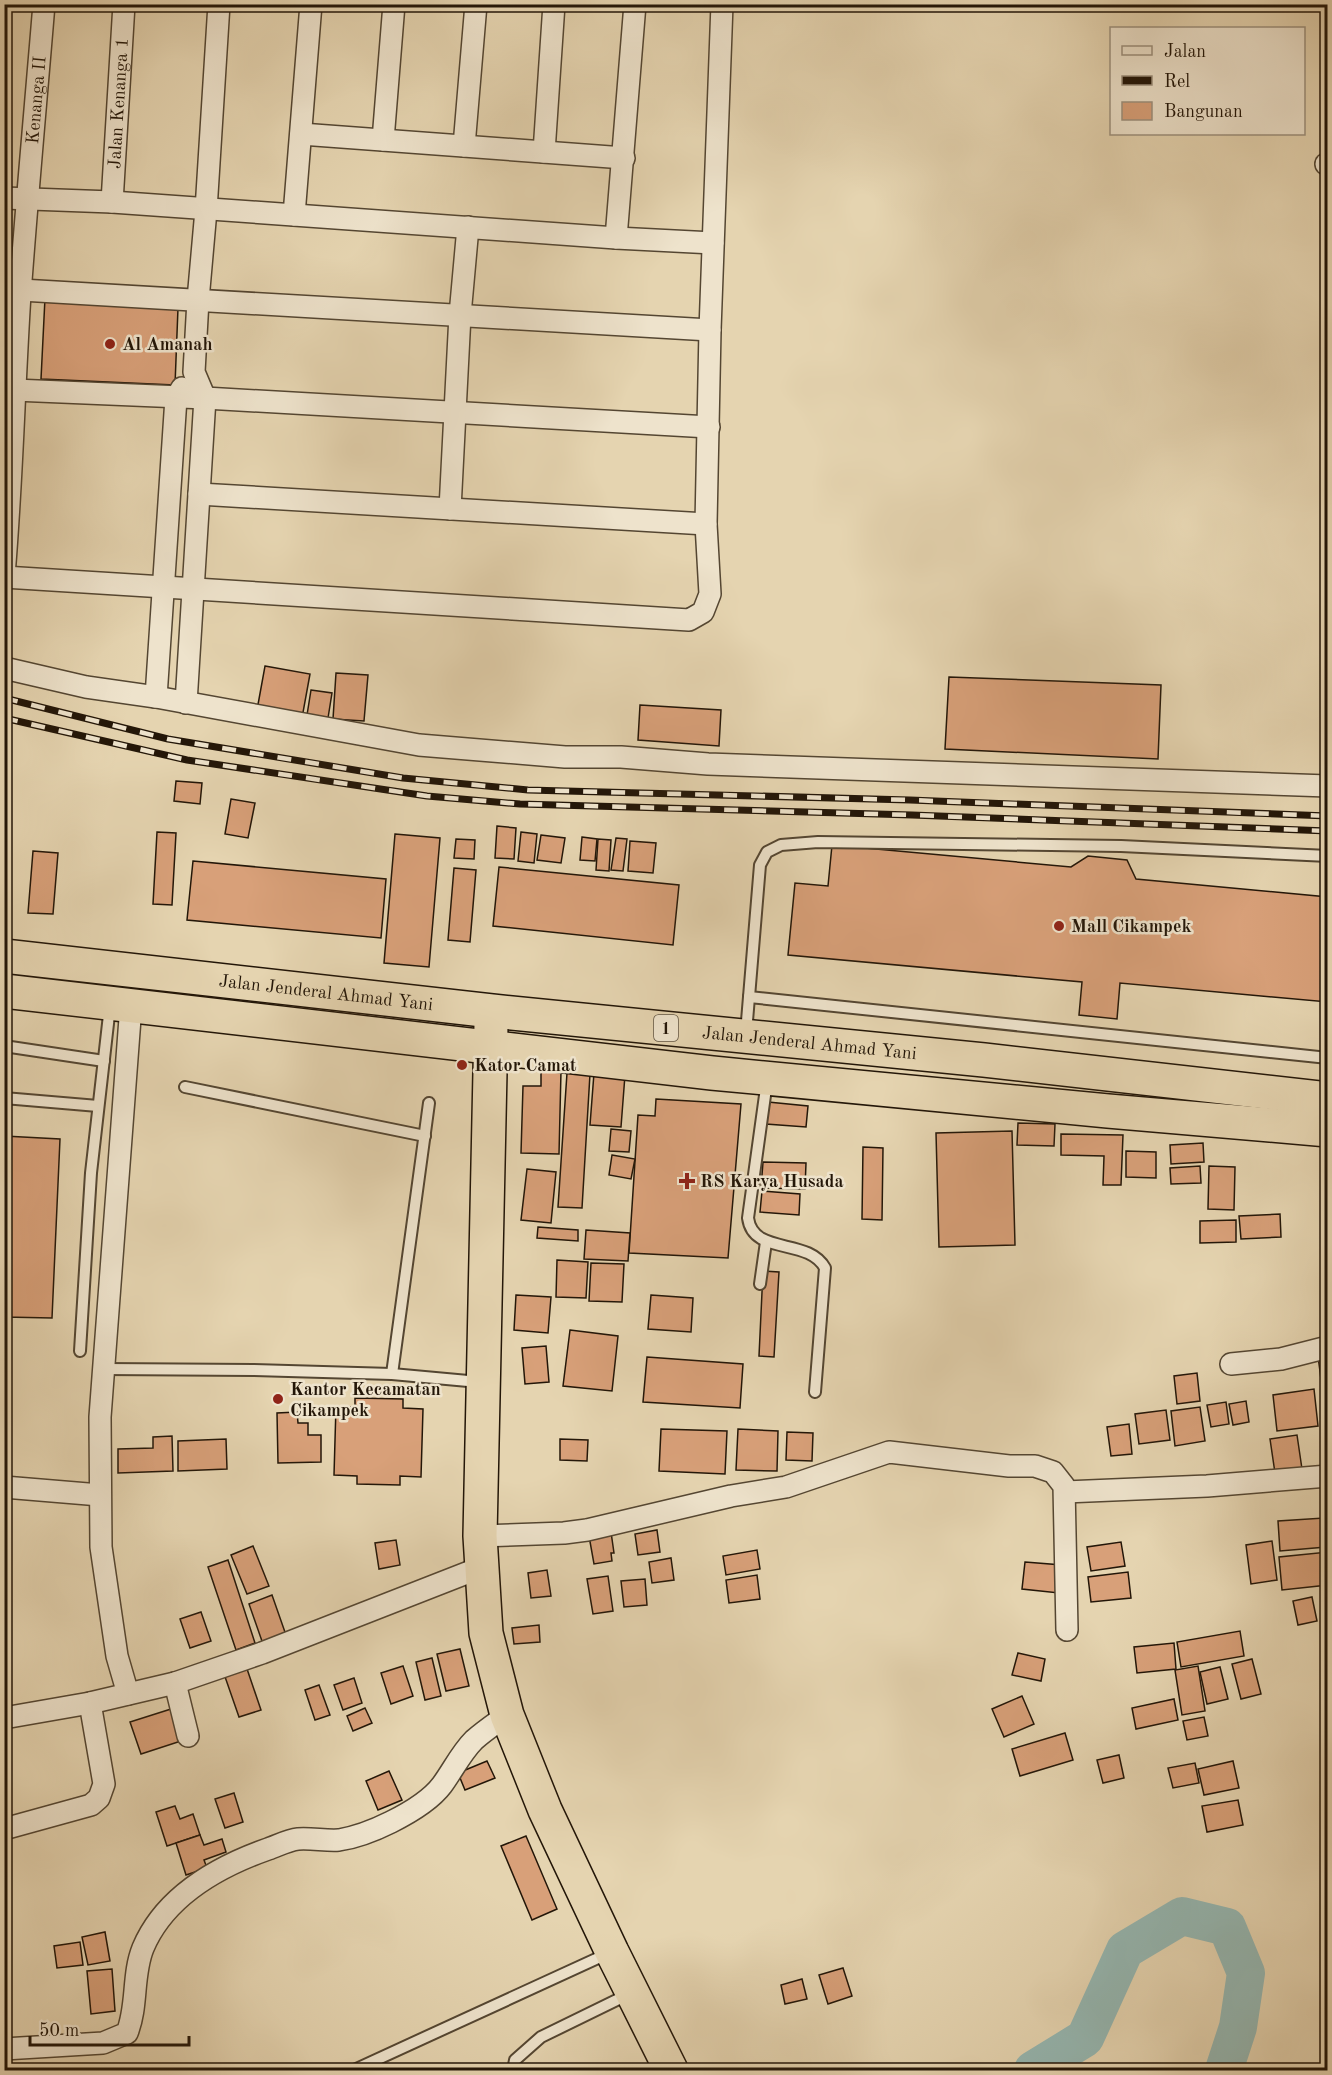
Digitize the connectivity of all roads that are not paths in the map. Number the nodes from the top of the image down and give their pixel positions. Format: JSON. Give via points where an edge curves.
{"nodes":[{"id":1,"x":44,"y":4,"type":"edge"},
{"id":2,"x":124,"y":4,"type":"edge"},
{"id":3,"x":219,"y":4,"type":"edge"},
{"id":4,"x":311,"y":4,"type":"edge"},
{"id":5,"x":394,"y":4,"type":"edge"},
{"id":6,"x":476,"y":4,"type":"edge"},
{"id":7,"x":554,"y":4,"type":"edge"},
{"id":8,"x":635,"y":4,"type":"edge"},
{"id":9,"x":722,"y":4,"type":"edge"},
{"id":10,"x":301,"y":134,"type":"junction"},
{"id":11,"x":383,"y":140,"type":"junction"},
{"id":12,"x":464,"y":146,"type":"junction"},
{"id":13,"x":544,"y":152,"type":"junction"},
{"id":14,"x":624,"y":158,"type":"junction"},
{"id":15,"x":4,"y":198,"type":"edge"},
{"id":16,"x":28,"y":198,"type":"junction"},
{"id":17,"x":111,"y":201,"type":"junction"},
{"id":18,"x":206,"y":210,"type":"junction"},
{"id":19,"x":294,"y":215,"type":"junction"},
{"id":20,"x":468,"y":227,"type":"junction"},
{"id":21,"x":616,"y":238,"type":"junction"},
{"id":22,"x":713,"y":243,"type":"junction"},
{"id":23,"x":21,"y":290,"type":"junction"},
{"id":24,"x":198,"y":300,"type":"junction"},
{"id":25,"x":459,"y":315,"type":"junction"},
{"id":26,"x":710,"y":330,"type":"junction"},
{"id":27,"x":194,"y":372,"type":"junction"},
{"id":28,"x":9,"y":389,"type":"edge"},
{"id":29,"x":176,"y":398,"type":"junction"},
{"id":30,"x":205,"y":398,"type":"junction"},
{"id":31,"x":454,"y":412,"type":"junction"},
{"id":32,"x":709,"y":427,"type":"junction"},
{"id":33,"x":8,"y":482,"type":"edge"},
{"id":34,"x":199,"y":494,"type":"junction"},
{"id":35,"x":450,"y":509,"type":"junction"},
{"id":36,"x":706,"y":524,"type":"junction"},
{"id":37,"x":4,"y":576,"type":"edge"},
{"id":38,"x":162,"y":586,"type":"junction"},
{"id":39,"x":193,"y":588,"type":"junction"},
{"id":40,"x":4,"y":668,"type":"edge"},
{"id":41,"x":156,"y":697,"type":"junction"},
{"id":42,"x":186,"y":703,"type":"junction"},
{"id":43,"x":1328,"y":786,"type":"edge"},
{"id":44,"x":1328,"y":856,"type":"edge"},
{"id":45,"x":4,"y":956,"type":"edge"},
{"id":46,"x":4,"y":991,"type":"edge"},
{"id":47,"x":748,"y":997,"type":"junction"},
{"id":48,"x":121,"y":1004,"type":"junction"},
{"id":49,"x":492,"y":1011,"type":"junction"},
{"id":50,"x":746,"y":1036,"type":"junction"},
{"id":51,"x":4,"y":1046,"type":"edge"},
{"id":52,"x":489,"y":1047,"type":"junction"},
{"id":53,"x":870,"y":1048,"type":"junction"},
{"id":54,"x":1328,"y":1058,"type":"edge"},
{"id":55,"x":104,"y":1061,"type":"junction"},
{"id":56,"x":768,"y":1078,"type":"junction"},
{"id":57,"x":185,"y":1088,"type":"dead end"},
{"id":58,"x":868,"y":1088,"type":"junction"},
{"id":59,"x":4,"y":1098,"type":"edge"},
{"id":60,"x":1328,"y":1098,"type":"edge"},
{"id":61,"x":429,"y":1103,"type":"dead end"},
{"id":62,"x":98,"y":1106,"type":"junction"},
{"id":63,"x":1328,"y":1130,"type":"edge"},
{"id":64,"x":425,"y":1136,"type":"junction"},
{"id":65,"x":766,"y":1242,"type":"junction"},
{"id":66,"x":760,"y":1284,"type":"dead end"},
{"id":67,"x":1328,"y":1347,"type":"edge"},
{"id":68,"x":80,"y":1351,"type":"dead end"},
{"id":69,"x":1231,"y":1364,"type":"dead end"},
{"id":70,"x":105,"y":1369,"type":"junction"},
{"id":71,"x":392,"y":1374,"type":"junction"},
{"id":72,"x":484,"y":1383,"type":"junction"},
{"id":73,"x":815,"y":1392,"type":"dead end"},
{"id":74,"x":1328,"y":1476,"type":"edge"},
{"id":75,"x":4,"y":1487,"type":"edge"},
{"id":76,"x":1065,"y":1492,"type":"junction"},
{"id":77,"x":100,"y":1495,"type":"junction"},
{"id":78,"x":481,"y":1551,"type":"junction"},
{"id":79,"x":1067,"y":1630,"type":"dead end"},
{"id":80,"x":175,"y":1683,"type":"junction"},
{"id":81,"x":128,"y":1695,"type":"junction"},
{"id":82,"x":90,"y":1703,"type":"junction"},
{"id":83,"x":507,"y":1715,"type":"junction"},
{"id":84,"x":4,"y":1718,"type":"edge"},
{"id":85,"x":188,"y":1736,"type":"dead end"},
{"id":86,"x":4,"y":1829,"type":"edge"},
{"id":87,"x":612,"y":1952,"type":"junction"},
{"id":88,"x":632,"y":1992,"type":"junction"},
{"id":89,"x":4,"y":2049,"type":"edge"},
{"id":90,"x":354,"y":2070,"type":"edge"},
{"id":91,"x":513,"y":2070,"type":"edge"},
{"id":92,"x":670,"y":2070,"type":"edge"}],
"edges":[{"from":1,"to":16,"type":"street","name":"Kenanga II"},
{"from":2,"to":17,"type":"street","name":"Jalan Kenanga 1"},
{"from":3,"to":18,"type":"street"},
{"from":4,"to":10,"type":"street"},
{"from":5,"to":11,"type":"street"},
{"from":6,"to":12,"type":"street"},
{"from":7,"to":13,"type":"street"},
{"from":8,"to":14,"type":"street"},
{"from":9,"to":22,"type":"street"},
{"from":10,"to":11,"type":"street"},
{"from":10,"to":19,"type":"street"},
{"from":11,"to":12,"type":"street"},
{"from":12,"to":13,"type":"street"},
{"from":13,"to":14,"type":"street"},
{"from":14,"to":21,"type":"street"},
{"from":15,"to":16,"type":"street"},
{"from":16,"to":17,"type":"street"},
{"from":16,"to":23,"type":"street","name":"Kenanga II"},
{"from":17,"to":18,"type":"street"},
{"from":18,"to":19,"type":"street"},
{"from":18,"to":24,"type":"street"},
{"from":19,"to":20,"type":"street"},
{"from":20,"to":21,"type":"street"},
{"from":20,"to":25,"type":"street"},
{"from":21,"to":22,"type":"street"},
{"from":22,"to":26,"type":"street"},
{"from":23,"to":24,"type":"street"},
{"from":23,"to":28,"type":"street","name":"Kenanga II"},
{"from":24,"to":25,"type":"street"},
{"from":24,"to":27,"type":"street"},
{"from":25,"to":26,"type":"street"},
{"from":25,"to":31,"type":"street"},
{"from":26,"to":32,"type":"street"},
{"from":27,"to":29,"type":"street"},
{"from":27,"to":30,"type":"street"},
{"from":28,"to":29,"type":"street"},
{"from":28,"to":33,"type":"street","name":"Kenanga II"},
{"from":29,"to":30,"type":"street"},
{"from":29,"to":38,"type":"street"},
{"from":30,"to":31,"type":"street"},
{"from":30,"to":34,"type":"street"},
{"from":31,"to":32,"type":"street"},
{"from":31,"to":35,"type":"street"},
{"from":32,"to":36,"type":"street"},
{"from":33,"to":37,"type":"street","name":"Kenanga II"},
{"from":34,"to":35,"type":"street"},
{"from":34,"to":39,"type":"street"},
{"from":35,"to":36,"type":"street"},
{"from":36,"to":39,"type":"street","via":[[710,594],[704,612],[689,620]]},
{"from":37,"to":38,"type":"street"},
{"from":38,"to":39,"type":"street"},
{"from":38,"to":41,"type":"street"},
{"from":39,"to":42,"type":"street"},
{"from":40,"to":41,"type":"street","via":[[86,687]]},
{"from":41,"to":42,"type":"street"},
{"from":42,"to":43,"type":"street","via":[[419,745],[566,757]]},
{"from":44,"to":47,"type":"lane","via":[[1120,846],[818,842],[781,845],[767,852],[760,865]]},
{"from":45,"to":49,"type":"highway","name":"Jalan Jenderal Ahmad Yani","number":"1"},
{"from":46,"to":48,"type":"highway","name":"Jalan Jenderal Ahmad Yani","number":"1"},
{"from":47,"to":50,"type":"lane"},
{"from":47,"to":54,"type":"lane"},
{"from":48,"to":52,"type":"highway","name":"Jalan Jenderal Ahmad Yani","number":"1"},
{"from":48,"to":55,"type":"lane"},
{"from":48,"to":70,"type":"street"},
{"from":49,"to":50,"type":"highway","name":"Jalan Jenderal Ahmad Yani","number":"1"},
{"from":49,"to":52,"type":"highway"},
{"from":50,"to":53,"type":"highway","name":"Jalan Jenderal Ahmad Yani","number":"1"},
{"from":51,"to":55,"type":"lane"},
{"from":52,"to":56,"type":"highway","name":"Jalan Jenderal Ahmad Yani","number":"1"},
{"from":52,"to":72,"type":"highway"},
{"from":53,"to":58,"type":"highway"},
{"from":53,"to":60,"type":"highway","name":"Jalan Jenderal Ahmad Yani","number":"1"},
{"from":55,"to":62,"type":"lane"},
{"from":56,"to":58,"type":"highway","name":"Jalan Jenderal Ahmad Yani","number":"1"},
{"from":56,"to":65,"type":"lane","via":[[748,1218],[753,1233]]},
{"from":57,"to":64,"type":"lane"},
{"from":58,"to":63,"type":"highway","name":"Jalan Jenderal Ahmad Yani","number":"1"},
{"from":59,"to":62,"type":"lane"},
{"from":61,"to":64,"type":"lane"},
{"from":62,"to":68,"type":"lane"},
{"from":64,"to":71,"type":"lane"},
{"from":65,"to":66,"type":"lane"},
{"from":65,"to":73,"type":"lane","via":[[810,1254],[825,1268]]},
{"from":67,"to":69,"type":"street","via":[[1281,1359]]},
{"from":70,"to":71,"type":"lane"},
{"from":70,"to":77,"type":"street","via":[[100,1417]]},
{"from":71,"to":72,"type":"lane"},
{"from":72,"to":78,"type":"highway"},
{"from":74,"to":76,"type":"street"},
{"from":75,"to":77,"type":"street"},
{"from":76,"to":78,"type":"street","via":[[1053,1472],[1035,1466],[889,1452],[786,1487]]},
{"from":76,"to":79,"type":"street"},
{"from":77,"to":81,"type":"street","via":[[107,1594]]},
{"from":78,"to":80,"type":"street","via":[[262,1653]]},
{"from":78,"to":83,"type":"highway","via":[[486,1633]]},
{"from":80,"to":81,"type":"street"},
{"from":80,"to":85,"type":"street"},
{"from":81,"to":82,"type":"street"},
{"from":82,"to":84,"type":"street"},
{"from":82,"to":86,"type":"street","via":[[104,1784],[99,1798],[91,1805]]},
{"from":83,"to":87,"type":"highway","via":[[545,1810]]},
{"from":83,"to":89,"type":"street","via":[[474,1741],[427,1801],[393,1821],[339,1840],[297,1839],[222,1867],[183,1894],[154,1925],[142,1950],[127,2033],[103,2043]]},
{"from":87,"to":88,"type":"highway"},
{"from":87,"to":90,"type":"lane"},
{"from":88,"to":91,"type":"lane","via":[[541,2037],[515,2060]]},
{"from":88,"to":92,"type":"highway"}]}
